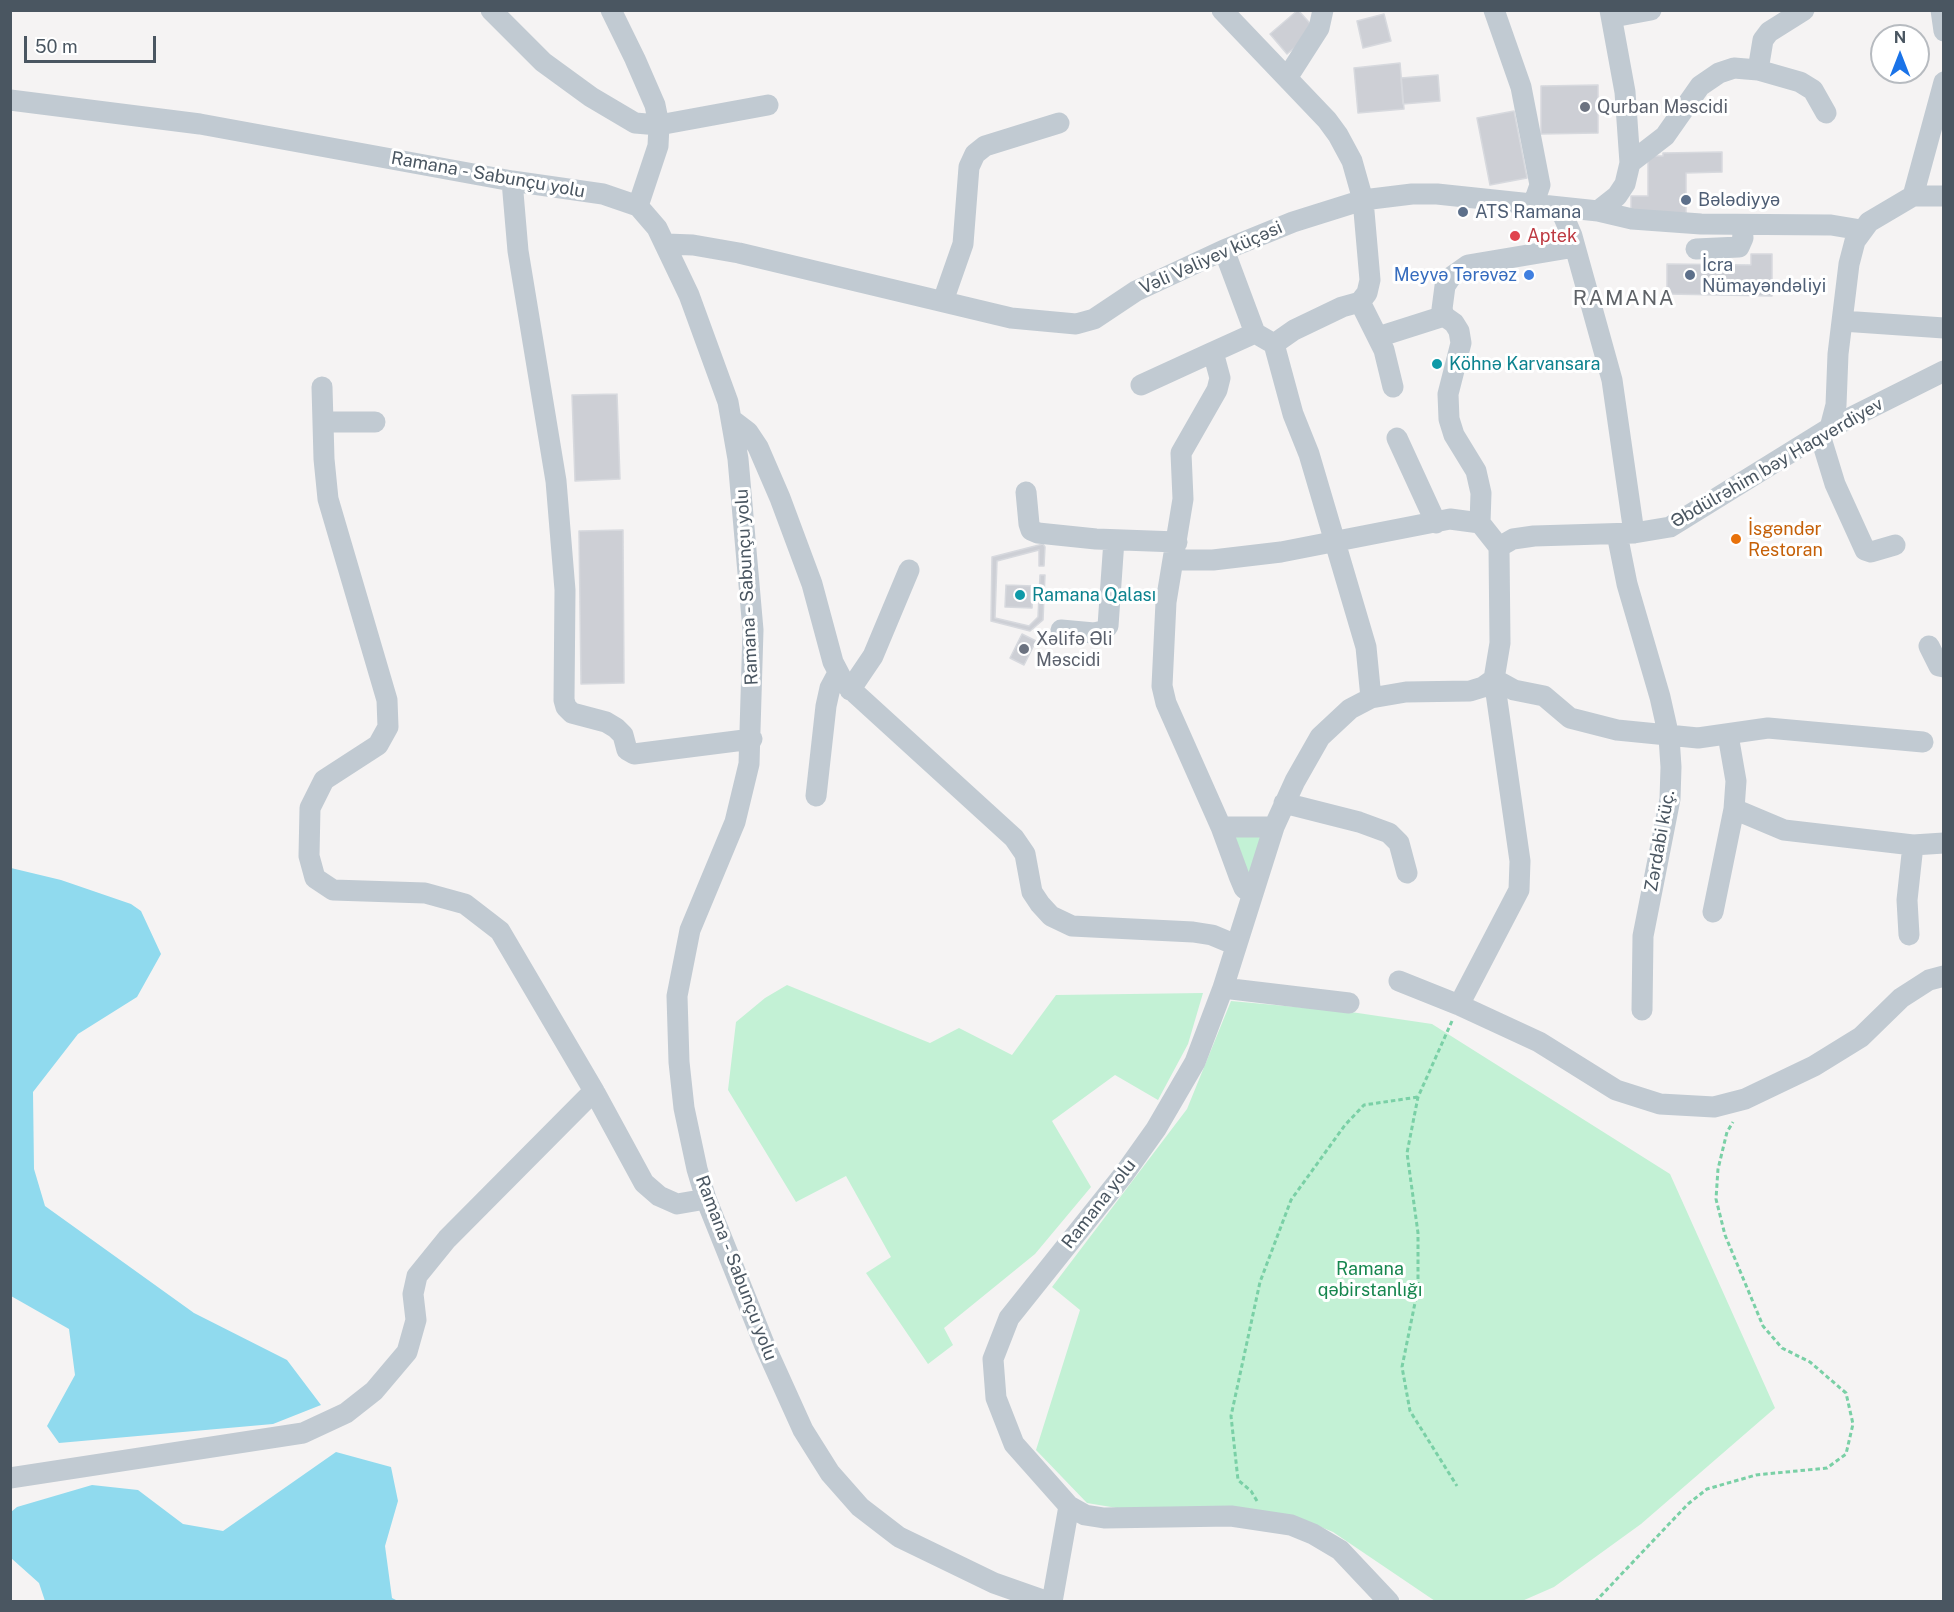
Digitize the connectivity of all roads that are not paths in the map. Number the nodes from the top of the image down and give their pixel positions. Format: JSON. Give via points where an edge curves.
{"nodes":[{"id":1,"x":491,"y":10,"type":"edge"},
{"id":2,"x":611,"y":10,"type":"edge"},
{"id":3,"x":1222,"y":10,"type":"edge"},
{"id":4,"x":1323,"y":10,"type":"edge"},
{"id":5,"x":1494,"y":10,"type":"edge"},
{"id":6,"x":1651,"y":10,"type":"edge"},
{"id":7,"x":1804,"y":10,"type":"edge"},
{"id":8,"x":1941,"y":10,"type":"edge"},
{"id":9,"x":1612,"y":14,"type":"edge"},
{"id":10,"x":1944,"y":31,"type":"edge"},
{"id":11,"x":1758,"y":70,"type":"junction"},
{"id":12,"x":1287,"y":78,"type":"junction"},
{"id":13,"x":1944,"y":82,"type":"edge"},
{"id":14,"x":10,"y":100,"type":"edge"},
{"id":15,"x":768,"y":105,"type":"dead end"},
{"id":16,"x":1826,"y":113,"type":"dead end"},
{"id":17,"x":1059,"y":123,"type":"dead end"},
{"id":18,"x":659,"y":125,"type":"junction"},
{"id":19,"x":1630,"y":163,"type":"junction"},
{"id":20,"x":512,"y":181,"type":"junction"},
{"id":21,"x":1913,"y":196,"type":"junction"},
{"id":22,"x":1944,"y":196,"type":"edge"},
{"id":23,"x":1363,"y":200,"type":"junction"},
{"id":24,"x":638,"y":206,"type":"junction"},
{"id":25,"x":1543,"y":206,"type":"junction"},
{"id":26,"x":1598,"y":211,"type":"junction"},
{"id":27,"x":1742,"y":225,"type":"junction"},
{"id":28,"x":1861,"y":230,"type":"junction"},
{"id":29,"x":666,"y":244,"type":"junction"},
{"id":30,"x":1575,"y":247,"type":"junction"},
{"id":31,"x":1696,"y":249,"type":"dead end"},
{"id":32,"x":1224,"y":250,"type":"junction"},
{"id":33,"x":943,"y":301,"type":"junction"},
{"id":34,"x":1360,"y":302,"type":"junction"},
{"id":35,"x":1444,"y":316,"type":"junction"},
{"id":36,"x":1842,"y":321,"type":"junction"},
{"id":37,"x":1944,"y":328,"type":"edge"},
{"id":38,"x":1255,"y":333,"type":"junction"},
{"id":39,"x":1378,"y":337,"type":"junction"},
{"id":40,"x":1274,"y":344,"type":"junction"},
{"id":41,"x":1213,"y":352,"type":"junction"},
{"id":42,"x":1944,"y":371,"type":"edge"},
{"id":43,"x":1142,"y":385,"type":"dead end"},
{"id":44,"x":322,"y":387,"type":"dead end"},
{"id":45,"x":1392,"y":387,"type":"dead end"},
{"id":46,"x":731,"y":419,"type":"junction"},
{"id":47,"x":323,"y":422,"type":"junction"},
{"id":48,"x":375,"y":422,"type":"dead end"},
{"id":49,"x":1825,"y":431,"type":"junction"},
{"id":50,"x":1397,"y":438,"type":"dead end"},
{"id":51,"x":1026,"y":492,"type":"dead end"},
{"id":52,"x":1436,"y":523,"type":"junction"},
{"id":53,"x":1480,"y":523,"type":"junction"},
{"id":54,"x":1626,"y":534,"type":"junction"},
{"id":55,"x":1114,"y":540,"type":"junction"},
{"id":56,"x":1334,"y":542,"type":"junction"},
{"id":57,"x":1895,"y":544,"type":"dead end"},
{"id":58,"x":1499,"y":547,"type":"junction"},
{"id":59,"x":1175,"y":551,"type":"junction"},
{"id":60,"x":909,"y":570,"type":"dead end"},
{"id":61,"x":1061,"y":630,"type":"dead end"},
{"id":62,"x":1929,"y":646,"type":"dead end"},
{"id":63,"x":1944,"y":667,"type":"edge"},
{"id":64,"x":1494,"y":679,"type":"junction"},
{"id":65,"x":844,"y":682,"type":"junction"},
{"id":66,"x":1371,"y":698,"type":"junction"},
{"id":67,"x":1728,"y":735,"type":"junction"},
{"id":68,"x":1669,"y":737,"type":"junction"},
{"id":69,"x":752,"y":739,"type":"junction"},
{"id":70,"x":1923,"y":742,"type":"dead end"},
{"id":71,"x":816,"y":796,"type":"dead end"},
{"id":72,"x":1284,"y":803,"type":"junction"},
{"id":73,"x":1734,"y":809,"type":"junction"},
{"id":74,"x":1221,"y":827,"type":"junction"},
{"id":75,"x":1274,"y":827,"type":"junction"},
{"id":76,"x":1944,"y":843,"type":"edge"},
{"id":77,"x":1913,"y":845,"type":"junction"},
{"id":78,"x":1407,"y":873,"type":"dead end"},
{"id":79,"x":1252,"y":894,"type":"junction"},
{"id":80,"x":1713,"y":912,"type":"dead end"},
{"id":81,"x":1909,"y":935,"type":"dead end"},
{"id":82,"x":1236,"y":945,"type":"junction"},
{"id":83,"x":1944,"y":976,"type":"edge"},
{"id":84,"x":1399,"y":981,"type":"dead end"},
{"id":85,"x":1222,"y":988,"type":"junction"},
{"id":86,"x":1349,"y":1003,"type":"dead end"},
{"id":87,"x":1459,"y":1005,"type":"junction"},
{"id":88,"x":1642,"y":1010,"type":"dead end"},
{"id":89,"x":594,"y":1091,"type":"junction"},
{"id":90,"x":706,"y":1199,"type":"junction"},
{"id":91,"x":10,"y":1478,"type":"edge"},
{"id":92,"x":1069,"y":1506,"type":"junction"},
{"id":93,"x":1050,"y":1602,"type":"edge"},
{"id":94,"x":1389,"y":1602,"type":"edge"}],
"edges":[{"from":1,"to":18,"type":"street","via":[[543,62],[591,97],[635,123]]},
{"from":2,"to":18,"type":"street","via":[[636,59]]},
{"from":3,"to":12,"type":"street"},
{"from":4,"to":12,"type":"street","via":[[1319,28]]},
{"from":5,"to":25,"type":"street","via":[[1521,87]]},
{"from":6,"to":9,"type":"street"},
{"from":7,"to":11,"type":"street","via":[[1769,32],[1763,40]]},
{"from":8,"to":10,"type":"street"},
{"from":9,"to":19,"type":"street","via":[[1625,92]]},
{"from":11,"to":16,"type":"street","via":[[1785,76],[1813,90]]},
{"from":11,"to":19,"type":"street","via":[[1734,68],[1700,86],[1665,136]]},
{"from":12,"to":23,"type":"street","via":[[1338,135],[1352,161]]},
{"from":13,"to":21,"type":"street"},
{"from":14,"to":20,"type":"street","name":"Ramana - Sabunçu yolu","via":[[200,124]]},
{"from":15,"to":18,"type":"street"},
{"from":17,"to":33,"type":"street","via":[[985,146],[975,154],[969,167],[963,244]]},
{"from":18,"to":24,"type":"street","via":[[658,146]]},
{"from":19,"to":26,"type":"street","via":[[1625,184]]},
{"from":20,"to":24,"type":"street","name":"Ramana - Sabunçu yolu","via":[[603,194]]},
{"from":20,"to":69,"type":"street","via":[[518,251],[556,481],[565,590],[566,706],[572,713],[616,728],[627,750],[634,754]]},
{"from":21,"to":22,"type":"street"},
{"from":21,"to":28,"type":"street"},
{"from":23,"to":25,"type":"street","name":"Vəli Vəliyev küçəsi","via":[[1437,194]]},
{"from":23,"to":32,"type":"street","name":"Vəli Vəliyev küçəsi"},
{"from":23,"to":34,"type":"street","via":[[1370,280]]},
{"from":24,"to":29,"type":"street","name":"Ramana - Sabunçu yolu"},
{"from":25,"to":26,"type":"street"},
{"from":25,"to":30,"type":"street","name":"Zərdabi küç.","via":[[1563,215]]},
{"from":26,"to":27,"type":"street","via":[[1632,219]]},
{"from":27,"to":28,"type":"street","via":[[1832,225]]},
{"from":27,"to":31,"type":"street","via":[[1743,238],[1738,247]]},
{"from":28,"to":36,"type":"street","via":[[1849,264]]},
{"from":29,"to":33,"type":"street","name":"Vəli Vəliyev küçəsi","via":[[739,253]]},
{"from":29,"to":46,"type":"street","name":"Ramana - Sabunçu yolu","via":[[721,378]]},
{"from":30,"to":35,"type":"street","via":[[1460,269],[1445,286]]},
{"from":30,"to":54,"type":"street","name":"Zərdabi küç.","via":[[1612,380]]},
{"from":32,"to":33,"type":"street","name":"Vəli Vəliyev küçəsi","via":[[1136,291],[1086,322],[1039,322]]},
{"from":32,"to":38,"type":"street"},
{"from":34,"to":39,"type":"street"},
{"from":34,"to":40,"type":"street","via":[[1303,326]]},
{"from":35,"to":39,"type":"street"},
{"from":35,"to":53,"type":"street","via":[[1454,323],[1461,343],[1448,394],[1449,419],[1476,471],[1481,493]]},
{"from":36,"to":37,"type":"street"},
{"from":36,"to":49,"type":"street","via":[[1836,405]]},
{"from":38,"to":40,"type":"street"},
{"from":38,"to":41,"type":"street"},
{"from":39,"to":45,"type":"street"},
{"from":40,"to":56,"type":"street"},
{"from":41,"to":43,"type":"street"},
{"from":41,"to":59,"type":"street","via":[[1220,378],[1217,390],[1181,453],[1183,499]]},
{"from":42,"to":49,"type":"street","name":"Əbdülrəhim bəy Haqverdiyev"},
{"from":44,"to":47,"type":"street"},
{"from":46,"to":65,"type":"street","via":[[748,432],[758,447],[780,498]]},
{"from":46,"to":69,"type":"street","name":"Ramana - Sabunçu yolu","via":[[751,590]]},
{"from":47,"to":48,"type":"street"},
{"from":47,"to":89,"type":"street","via":[[328,499],[387,700],[388,727],[378,745],[324,780],[310,808],[309,856],[315,878],[333,890],[425,893],[465,904],[500,931]]},
{"from":49,"to":54,"type":"street","name":"Əbdülrəhim bəy Haqverdiyev","via":[[1683,521],[1659,531]]},
{"from":49,"to":57,"type":"street","via":[[1835,484],[1864,550],[1870,552]]},
{"from":50,"to":52,"type":"street"},
{"from":51,"to":55,"type":"street","via":[[1031,530]]},
{"from":52,"to":53,"type":"street","via":[[1464,519]]},
{"from":52,"to":56,"type":"street"},
{"from":53,"to":58,"type":"street"},
{"from":54,"to":58,"type":"street","name":"Əbdülrəhim bəy Haqverdiyev","via":[[1534,536],[1513,539]]},
{"from":54,"to":68,"type":"street","name":"Zərdabi küç.","via":[[1627,584]]},
{"from":55,"to":59,"type":"street"},
{"from":55,"to":61,"type":"street","via":[[1108,626],[1094,633]]},
{"from":56,"to":59,"type":"street","via":[[1258,555]]},
{"from":56,"to":66,"type":"street","via":[[1366,647]]},
{"from":58,"to":64,"type":"street","via":[[1500,643]]},
{"from":59,"to":74,"type":"street","via":[[1166,602],[1162,686]]},
{"from":60,"to":65,"type":"street","via":[[873,656]]},
{"from":62,"to":63,"type":"street","via":[[1939,666]]},
{"from":64,"to":66,"type":"street","name":"Ramana yolu","via":[[1470,691]]},
{"from":64,"to":68,"type":"street","via":[[1514,690],[1544,696],[1570,718]]},
{"from":64,"to":87,"type":"street","via":[[1520,861],[1519,890]]},
{"from":65,"to":71,"type":"street","via":[[830,687]]},
{"from":65,"to":82,"type":"street","via":[[1014,838],[1025,854],[1032,892],[1051,916],[1072,926],[1193,932]]},
{"from":66,"to":72,"type":"street","name":"Ramana yolu","via":[[1350,710],[1320,737]]},
{"from":67,"to":68,"type":"street"},
{"from":67,"to":70,"type":"street","via":[[1768,728]]},
{"from":67,"to":73,"type":"street","via":[[1736,781]]},
{"from":68,"to":88,"type":"street","name":"Zərdabi küç.","via":[[1670,799],[1643,936]]},
{"from":69,"to":90,"type":"street","name":"Ramana - Sabunçu yolu","via":[[743,795],[690,930],[677,996],[684,1108]]},
{"from":72,"to":75,"type":"street","name":"Ramana yolu"},
{"from":72,"to":78,"type":"street","via":[[1389,833],[1400,843]]},
{"from":73,"to":77,"type":"street","via":[[1784,830]]},
{"from":73,"to":80,"type":"street"},
{"from":74,"to":75,"type":"street"},
{"from":74,"to":79,"type":"street","via":[[1244,888]]},
{"from":75,"to":79,"type":"street","name":"Ramana yolu"},
{"from":76,"to":77,"type":"street"},
{"from":77,"to":81,"type":"street","via":[[1907,900]]},
{"from":79,"to":82,"type":"street","name":"Ramana yolu"},
{"from":82,"to":85,"type":"street","name":"Ramana yolu"},
{"from":83,"to":87,"type":"street","via":[[1929,980],[1901,998],[1861,1037],[1814,1066],[1745,1099],[1714,1107],[1640,1099],[1616,1090],[1539,1042]]},
{"from":84,"to":87,"type":"street"},
{"from":85,"to":86,"type":"street"},
{"from":85,"to":92,"type":"street","name":"Ramana yolu","via":[[1202,1044],[1173,1101],[1124,1174],[1009,1318],[993,1359],[996,1398],[1014,1444]]},
{"from":89,"to":90,"type":"street","via":[[644,1183],[658,1196],[677,1204]]},
{"from":89,"to":91,"type":"street","via":[[447,1239],[417,1276],[412,1294],[416,1320],[407,1352],[374,1391],[346,1413],[303,1433]]},
{"from":90,"to":93,"type":"street","name":"Ramana - Sabunçu yolu","via":[[803,1430],[830,1473],[860,1507],[899,1537],[994,1583]]},
{"from":92,"to":93,"type":"street"},
{"from":92,"to":94,"type":"street","name":"Ramana yolu","via":[[1085,1515],[1123,1520],[1231,1516],[1260,1519],[1313,1534],[1340,1550]]}]}
